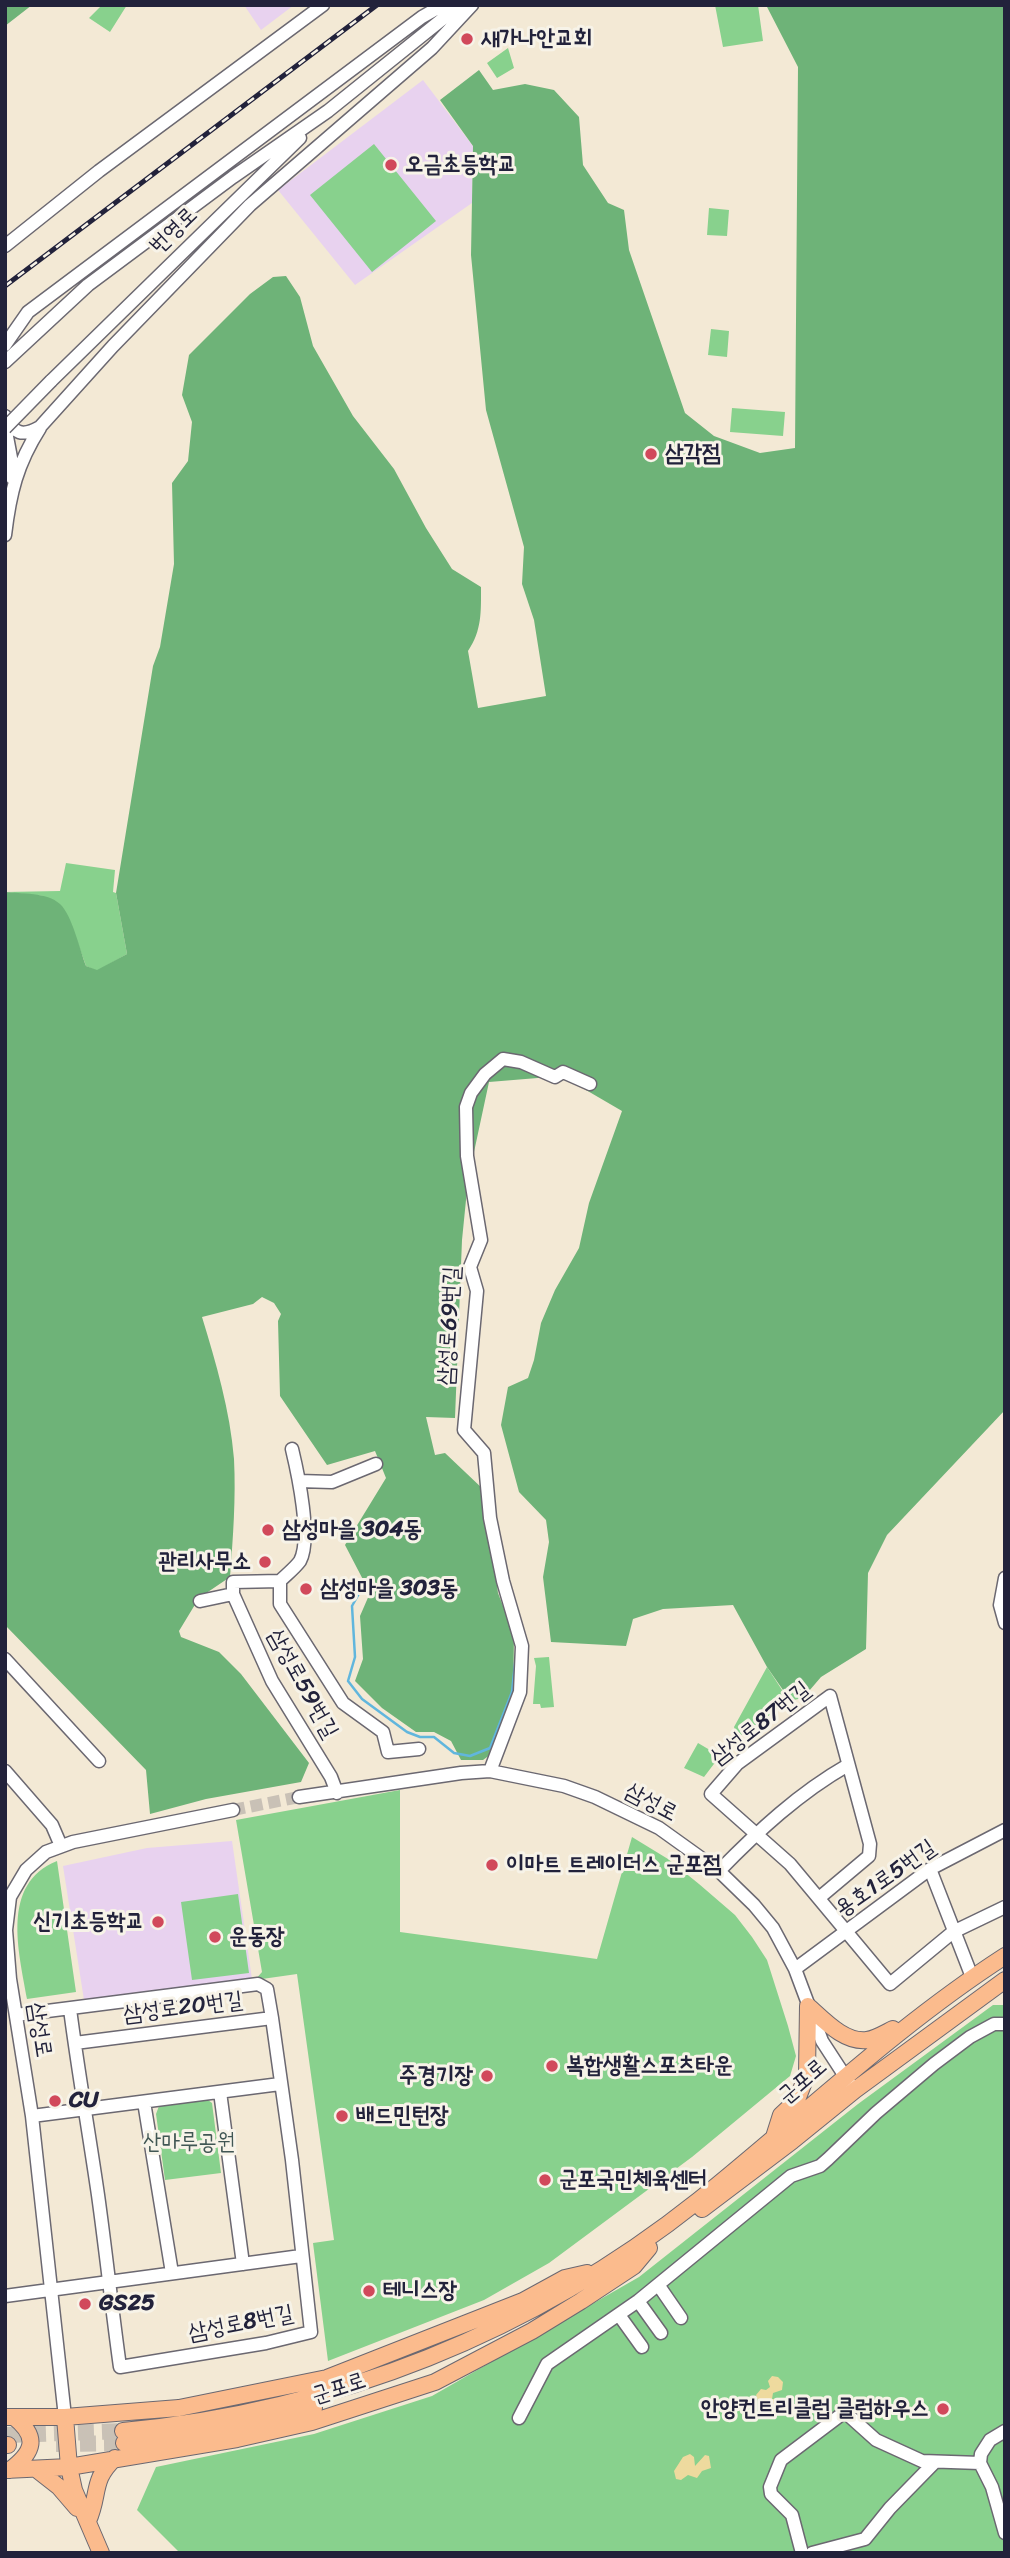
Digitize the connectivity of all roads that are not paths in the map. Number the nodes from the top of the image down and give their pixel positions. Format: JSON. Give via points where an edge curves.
{"nodes":[{"id":1,"x":323,"y":5,"type":"edge"},
{"id":2,"x":443,"y":5,"type":"edge"},
{"id":3,"x":460,"y":5,"type":"edge"},
{"id":4,"x":472,"y":5,"type":"edge"},
{"id":5,"x":328,"y":111,"type":"junction"},
{"id":6,"x":5,"y":246,"type":"edge"},
{"id":7,"x":5,"y":345,"type":"edge"},
{"id":8,"x":5,"y":362,"type":"edge"},
{"id":9,"x":5,"y":416,"type":"edge"},
{"id":10,"x":5,"y":427,"type":"edge"},
{"id":11,"x":40,"y":427,"type":"junction"},
{"id":12,"x":12,"y":491,"type":"junction"},
{"id":13,"x":5,"y":535,"type":"edge"},
{"id":14,"x":590,"y":1084,"type":"dead end"},
{"id":15,"x":292,"y":1450,"type":"dead end"},
{"id":16,"x":376,"y":1465,"type":"dead end"},
{"id":17,"x":299,"y":1481,"type":"junction"},
{"id":18,"x":1005,"y":1578,"type":"edge"},
{"id":19,"x":280,"y":1581,"type":"junction"},
{"id":20,"x":233,"y":1588,"type":"junction"},
{"id":21,"x":200,"y":1601,"type":"dead end"},
{"id":22,"x":1005,"y":1623,"type":"edge"},
{"id":23,"x":5,"y":1659,"type":"edge"},
{"id":24,"x":419,"y":1749,"type":"dead end"},
{"id":25,"x":99,"y":1761,"type":"dead end"},
{"id":26,"x":848,"y":1765,"type":"junction"},
{"id":27,"x":5,"y":1771,"type":"edge"},
{"id":28,"x":489,"y":1771,"type":"junction"},
{"id":29,"x":337,"y":1793,"type":"junction"},
{"id":30,"x":299,"y":1797,"type":"tunnel mouth"},
{"id":31,"x":233,"y":1810,"type":"tunnel mouth"},
{"id":32,"x":1005,"y":1830,"type":"edge"},
{"id":33,"x":756,"y":1833,"type":"junction"},
{"id":34,"x":61,"y":1846,"type":"junction"},
{"id":35,"x":930,"y":1869,"type":"junction"},
{"id":36,"x":719,"y":1871,"type":"junction"},
{"id":37,"x":819,"y":1898,"type":"junction"},
{"id":38,"x":1005,"y":1907,"type":"edge"},
{"id":39,"x":846,"y":1932,"type":"junction"},
{"id":40,"x":953,"y":1932,"type":"junction"},
{"id":41,"x":6,"y":1952,"type":"edge"},
{"id":42,"x":1005,"y":1956,"type":"edge"},
{"id":43,"x":795,"y":1969,"type":"junction"},
{"id":44,"x":972,"y":1977,"type":"junction"},
{"id":45,"x":1005,"y":1980,"type":"edge"},
{"id":46,"x":807,"y":2007,"type":"junction"},
{"id":47,"x":70,"y":2009,"type":"junction"},
{"id":48,"x":16,"y":2015,"type":"junction"},
{"id":49,"x":272,"y":2018,"type":"junction"},
{"id":50,"x":911,"y":2021,"type":"junction"},
{"id":51,"x":1005,"y":2024,"type":"edge"},
{"id":52,"x":75,"y":2043,"type":"junction"},
{"id":53,"x":850,"y":2083,"type":"junction"},
{"id":54,"x":280,"y":2084,"type":"junction"},
{"id":55,"x":220,"y":2092,"type":"junction"},
{"id":56,"x":144,"y":2102,"type":"junction"},
{"id":57,"x":83,"y":2110,"type":"junction"},
{"id":58,"x":32,"y":2116,"type":"junction"},
{"id":59,"x":767,"y":2143,"type":"junction"},
{"id":60,"x":727,"y":2192,"type":"junction"},
{"id":61,"x":649,"y":2248,"type":"junction"},
{"id":62,"x":302,"y":2256,"type":"junction"},
{"id":63,"x":243,"y":2264,"type":"junction"},
{"id":64,"x":599,"y":2271,"type":"junction"},
{"id":65,"x":172,"y":2273,"type":"junction"},
{"id":66,"x":108,"y":2281,"type":"junction"},
{"id":67,"x":659,"y":2286,"type":"junction"},
{"id":68,"x":50,"y":2289,"type":"junction"},
{"id":69,"x":5,"y":2296,"type":"edge"},
{"id":70,"x":638,"y":2301,"type":"junction"},
{"id":71,"x":619,"y":2315,"type":"junction"},
{"id":72,"x":681,"y":2318,"type":"dead end"},
{"id":73,"x":662,"y":2333,"type":"dead end"},
{"id":74,"x":642,"y":2347,"type":"dead end"},
{"id":75,"x":127,"y":2412,"type":"junction"},
{"id":76,"x":9,"y":2417,"type":"edge"},
{"id":77,"x":65,"y":2417,"type":"junction"},
{"id":78,"x":519,"y":2418,"type":"dead end"},
{"id":79,"x":1005,"y":2431,"type":"edge"},
{"id":80,"x":122,"y":2447,"type":"junction"},
{"id":81,"x":934,"y":2463,"type":"junction"},
{"id":82,"x":980,"y":2463,"type":"junction"},
{"id":83,"x":69,"y":2467,"type":"junction"},
{"id":84,"x":36,"y":2469,"type":"junction"},
{"id":85,"x":8,"y":2470,"type":"edge"},
{"id":86,"x":86,"y":2518,"type":"junction"},
{"id":87,"x":1005,"y":2533,"type":"edge"},
{"id":88,"x":101,"y":2553,"type":"edge"},
{"id":89,"x":802,"y":2553,"type":"edge"},
{"id":90,"x":812,"y":2553,"type":"edge"}],
"edges":[{"from":1,"to":6,"type":"street"},
{"from":2,"to":7,"type":"street","via":[[28,312]]},
{"from":3,"to":5,"type":"street","name":"번영로"},
{"from":4,"to":11,"type":"street","via":[[432,48],[250,205]]},
{"from":5,"to":8,"type":"street","name":"번영로","via":[[88,285]]},
{"from":5,"to":10,"type":"street","name":"번영로","bridge":true},
{"from":9,"to":11,"type":"street","via":[[11,428],[20,432]]},
{"from":10,"to":12,"type":"street"},
{"from":11,"to":12,"type":"street","via":[[23,453]]},
{"from":12,"to":13,"type":"street"},
{"from":14,"to":28,"type":"street","name":"삼성로69번길","via":[[564,1072],[555,1077],[503,1059],[485,1074],[466,1107],[467,1156],[481,1240],[470,1266],[477,1291],[464,1430],[484,1453],[490,1518],[522,1646],[520,1692]]},
{"from":15,"to":17,"type":"street"},
{"from":16,"to":17,"type":"street","via":[[332,1482]]},
{"from":17,"to":19,"type":"street","via":[[304,1536],[300,1560]]},
{"from":18,"to":22,"type":"street","via":[[1000,1605]]},
{"from":19,"to":20,"type":"street"},
{"from":19,"to":24,"type":"street","via":[[280,1604],[343,1703],[383,1732],[388,1752]]},
{"from":20,"to":21,"type":"street"},
{"from":20,"to":29,"type":"street","name":"삼성로59번길","via":[[272,1681]]},
{"from":23,"to":25,"type":"street"},
{"from":26,"to":33,"type":"street"},
{"from":26,"to":33,"type":"street","name":"삼성로87번길","via":[[830,1696],[737,1764],[711,1794]]},
{"from":26,"to":37,"type":"street","name":"삼성로87번길","via":[[870,1844],[869,1856]]},
{"from":27,"to":34,"type":"street","via":[[52,1825]]},
{"from":28,"to":29,"type":"street","name":"삼성로"},
{"from":28,"to":36,"type":"street","name":"삼성로","via":[[595,1797],[659,1828]]},
{"from":29,"to":30,"type":"street","name":"삼성로"},
{"from":31,"to":34,"type":"street","name":"삼성로"},
{"from":32,"to":35,"type":"street","name":"용호1로5번길"},
{"from":33,"to":36,"type":"street"},
{"from":33,"to":37,"type":"street","name":"삼성로87번길"},
{"from":34,"to":41,"type":"street","name":"삼성로","via":[[46,1852],[26,1870],[10,1896]]},
{"from":35,"to":39,"type":"street","name":"용호1로5번길"},
{"from":35,"to":40,"type":"street"},
{"from":36,"to":43,"type":"street","name":"삼성로","via":[[773,1928]]},
{"from":37,"to":39,"type":"street"},
{"from":38,"to":40,"type":"street"},
{"from":39,"to":40,"type":"street","via":[[890,1984]]},
{"from":39,"to":43,"type":"street","name":"용호1로5번길"},
{"from":40,"to":44,"type":"street"},
{"from":41,"to":48,"type":"street","name":"삼성로"},
{"from":42,"to":44,"type":"main road","name":"군포로"},
{"from":43,"to":46,"type":"street","name":"삼성로"},
{"from":44,"to":50,"type":"main road","name":"군포로"},
{"from":45,"to":53,"type":"main road","name":"군포로"},
{"from":46,"to":50,"type":"main road","via":[[840,2032],[860,2040]]},
{"from":46,"to":53,"type":"street","name":"삼성로","via":[[822,2041]]},
{"from":46,"to":59,"type":"main road","via":[[807,2074],[797,2100],[781,2115]]},
{"from":47,"to":48,"type":"street"},
{"from":47,"to":49,"type":"street","via":[[262,1984]]},
{"from":47,"to":52,"type":"street"},
{"from":48,"to":58,"type":"street","name":"삼성로"},
{"from":49,"to":52,"type":"street","name":"삼성로20번길"},
{"from":49,"to":54,"type":"street","name":"삼성로20번길"},
{"from":50,"to":53,"type":"main road","name":"군포로"},
{"from":51,"to":67,"type":"street","via":[[994,2024],[961,2044],[876,2113],[828,2160],[791,2176]]},
{"from":52,"to":57,"type":"street"},
{"from":53,"to":59,"type":"main road","name":"군포로"},
{"from":53,"to":60,"type":"main road","name":"군포로"},
{"from":54,"to":55,"type":"street"},
{"from":54,"to":62,"type":"street","name":"삼성로20번길"},
{"from":55,"to":56,"type":"street"},
{"from":55,"to":63,"type":"street"},
{"from":56,"to":57,"type":"street"},
{"from":56,"to":65,"type":"street"},
{"from":57,"to":58,"type":"street"},
{"from":57,"to":66,"type":"street"},
{"from":58,"to":68,"type":"street","name":"삼성로"},
{"from":59,"to":60,"type":"main road","via":[[763,2153],[733,2178]]},
{"from":59,"to":64,"type":"main road","name":"군포로","via":[[698,2200]]},
{"from":60,"to":61,"type":"main road","name":"군포로"},
{"from":61,"to":80,"type":"main road","name":"군포로","via":[[582,2293],[455,2357],[396,2380],[271,2421]]},
{"from":61,"to":80,"type":"main road","name":"군포로","via":[[634,2266],[562,2313],[435,2382],[312,2422],[237,2439]]},
{"from":62,"to":63,"type":"street"},
{"from":62,"to":66,"type":"street","name":"삼성로8번길","via":[[311,2332],[120,2367]]},
{"from":63,"to":65,"type":"street"},
{"from":64,"to":75,"type":"main road","name":"군포로","via":[[565,2278],[523,2301],[327,2378],[179,2408]]},
{"from":64,"to":80,"type":"main road","name":"군포로","via":[[458,2347],[334,2391],[268,2410],[181,2426]]},
{"from":65,"to":66,"type":"street"},
{"from":66,"to":68,"type":"street"},
{"from":67,"to":70,"type":"street"},
{"from":67,"to":72,"type":"street"},
{"from":68,"to":69,"type":"street"},
{"from":68,"to":77,"type":"street","name":"삼성로"},
{"from":70,"to":71,"type":"street"},
{"from":70,"to":73,"type":"street"},
{"from":71,"to":74,"type":"street"},
{"from":71,"to":78,"type":"street","via":[[547,2364]]},
{"from":75,"to":77,"type":"main road","name":"군포로"},
{"from":75,"to":80,"type":"main road","via":[[112,2430],[114,2444]]},
{"from":76,"to":77,"type":"main road","name":"군포로"},
{"from":76,"to":85,"type":"main road","via":[[25,2426],[31,2437],[24,2457]]},
{"from":77,"to":83,"type":"main road"},
{"from":79,"to":82,"type":"street","via":[[990,2440]]},
{"from":80,"to":83,"type":"main road","name":"군포로"},
{"from":80,"to":86,"type":"main road","via":[[99,2477],[95,2505]]},
{"from":81,"to":82,"type":"street"},
{"from":81,"to":89,"type":"street","via":[[876,2440],[847,2414],[835,2418],[780,2460],[770,2487],[771,2494],[792,2515]]},
{"from":81,"to":90,"type":"street","via":[[865,2539]]},
{"from":82,"to":87,"type":"street"},
{"from":83,"to":84,"type":"main road","name":"군포로"},
{"from":83,"to":86,"type":"main road"},
{"from":84,"to":85,"type":"main road","name":"군포로"},
{"from":84,"to":86,"type":"main road"},
{"from":86,"to":88,"type":"main road"}]}
